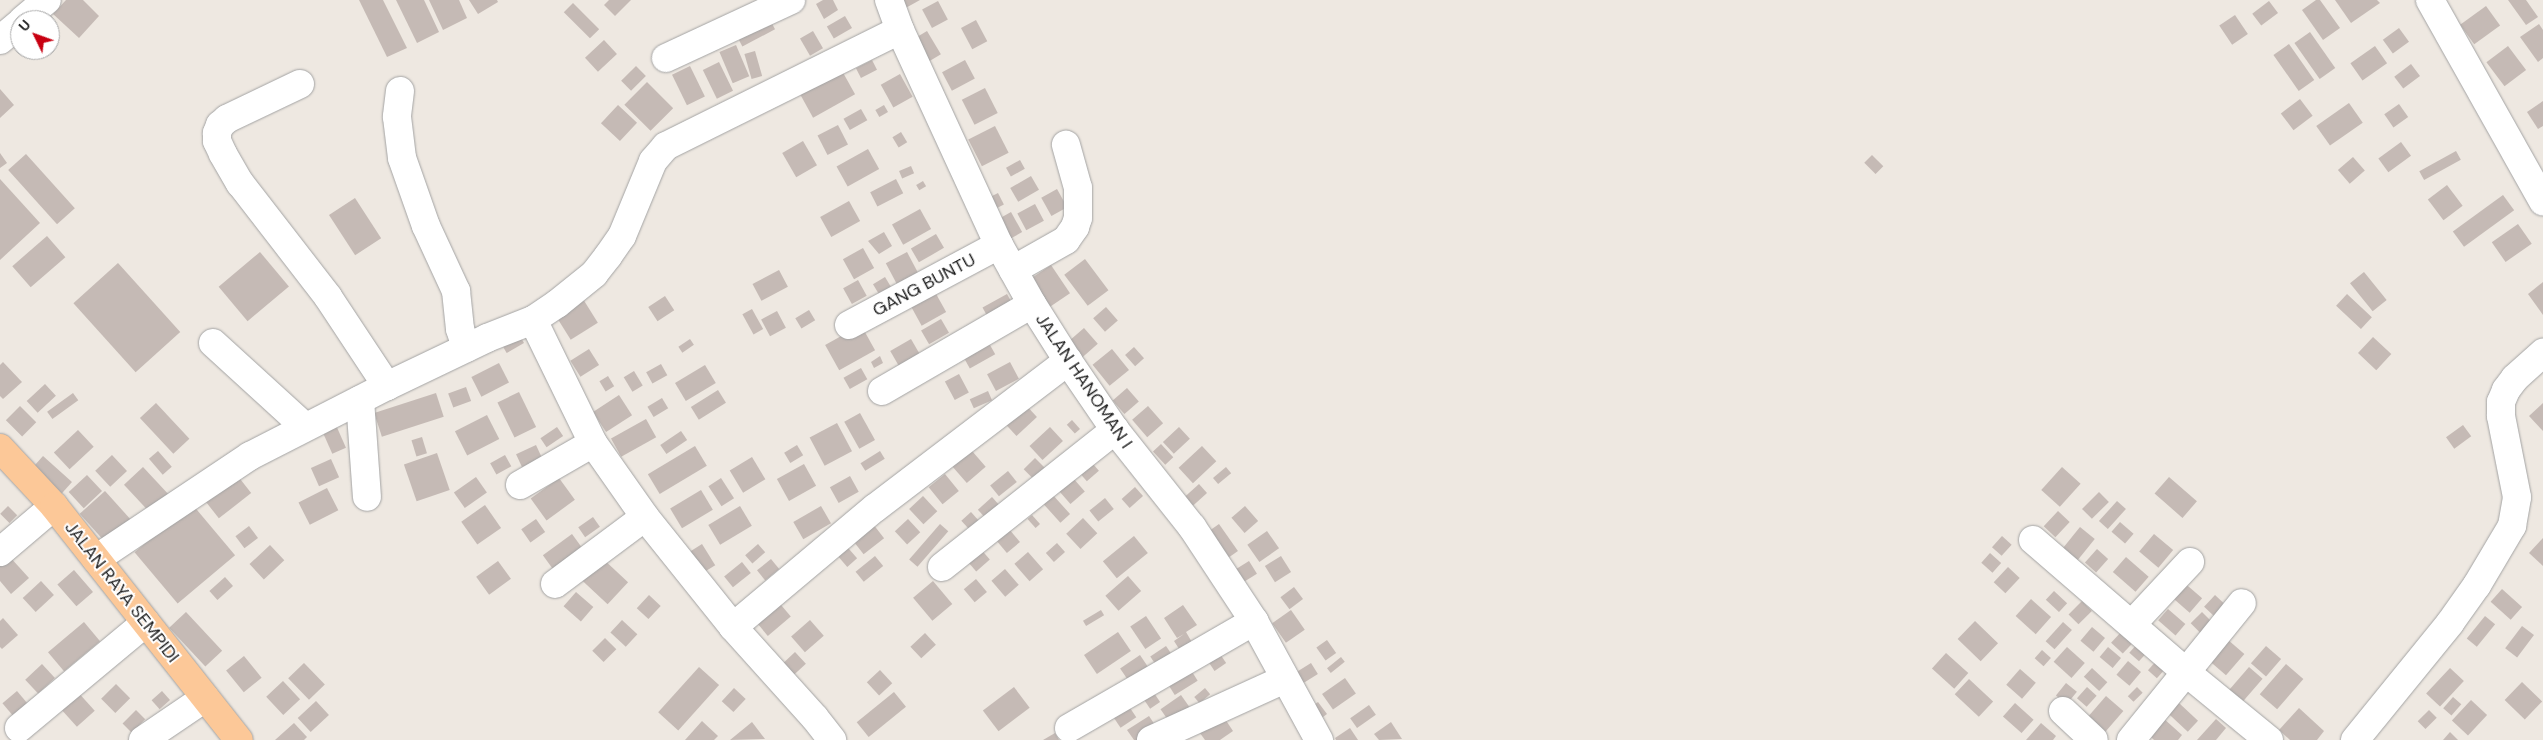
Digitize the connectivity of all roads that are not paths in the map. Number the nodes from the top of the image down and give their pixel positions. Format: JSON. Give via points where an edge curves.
{"nodes":[{"id":1,"x":47,"y":0,"type":"edge"},
{"id":2,"x":791,"y":0,"type":"edge"},
{"id":3,"x":889,"y":0,"type":"edge"},
{"id":4,"x":2430,"y":0,"type":"edge"},
{"id":5,"x":35,"y":10,"type":"edge"},
{"id":6,"x":900,"y":30,"type":"junction"},
{"id":7,"x":10,"y":32,"type":"edge"},
{"id":8,"x":0,"y":40,"type":"edge"},
{"id":9,"x":666,"y":58,"type":"dead end"},
{"id":10,"x":300,"y":84,"type":"dead end"},
{"id":11,"x":400,"y":91,"type":"dead end"},
{"id":12,"x":1066,"y":145,"type":"dead end"},
{"id":13,"x":2543,"y":201,"type":"edge"},
{"id":14,"x":999,"y":245,"type":"junction"},
{"id":15,"x":1012,"y":270,"type":"junction"},
{"id":16,"x":1032,"y":304,"type":"junction"},
{"id":17,"x":533,"y":320,"type":"junction"},
{"id":18,"x":849,"y":325,"type":"dead end"},
{"id":19,"x":212,"y":343,"type":"dead end"},
{"id":20,"x":466,"y":348,"type":"junction"},
{"id":21,"x":2543,"y":353,"type":"edge"},
{"id":22,"x":1068,"y":361,"type":"junction"},
{"id":23,"x":387,"y":386,"type":"junction"},
{"id":24,"x":882,"y":391,"type":"dead end"},
{"id":25,"x":360,"y":400,"type":"junction"},
{"id":26,"x":304,"y":426,"type":"junction"},
{"id":27,"x":1115,"y":430,"type":"junction"},
{"id":28,"x":593,"y":443,"type":"junction"},
{"id":29,"x":0,"y":448,"type":"edge"},
{"id":30,"x":520,"y":485,"type":"dead end"},
{"id":31,"x":367,"y":497,"type":"dead end"},
{"id":32,"x":54,"y":506,"type":"junction"},
{"id":33,"x":646,"y":517,"type":"junction"},
{"id":34,"x":2033,"y":540,"type":"dead end"},
{"id":35,"x":0,"y":552,"type":"edge"},
{"id":36,"x":96,"y":559,"type":"junction"},
{"id":37,"x":2190,"y":562,"type":"dead end"},
{"id":38,"x":942,"y":567,"type":"dead end"},
{"id":39,"x":556,"y":584,"type":"dead end"},
{"id":40,"x":2242,"y":602,"type":"dead end"},
{"id":41,"x":1254,"y":621,"type":"junction"},
{"id":42,"x":146,"y":622,"type":"junction"},
{"id":43,"x":2132,"y":624,"type":"junction"},
{"id":44,"x":733,"y":628,"type":"junction"},
{"id":45,"x":2187,"y":673,"type":"junction"},
{"id":46,"x":1285,"y":679,"type":"junction"},
{"id":47,"x":205,"y":698,"type":"junction"},
{"id":48,"x":2063,"y":711,"type":"dead end"},
{"id":49,"x":19,"y":728,"type":"dead end"},
{"id":50,"x":1069,"y":728,"type":"dead end"},
{"id":51,"x":143,"y":740,"type":"edge"},
{"id":52,"x":239,"y":740,"type":"edge"},
{"id":53,"x":832,"y":740,"type":"edge"},
{"id":54,"x":1151,"y":740,"type":"edge"},
{"id":55,"x":1319,"y":740,"type":"edge"},
{"id":56,"x":2094,"y":740,"type":"edge"},
{"id":57,"x":2131,"y":740,"type":"edge"},
{"id":58,"x":2269,"y":740,"type":"edge"},
{"id":59,"x":2355,"y":740,"type":"edge"}],
"edges":[{"from":1,"to":5,"type":"street"},
{"from":2,"to":9,"type":"street"},
{"from":3,"to":6,"type":"street","name":"JALAN HANOMAN I"},
{"from":4,"to":13,"type":"street"},
{"from":6,"to":14,"type":"street","name":"JALAN HANOMAN I"},
{"from":6,"to":17,"type":"street","via":[[666,146],[653,161],[622,236],[608,256],[577,289]]},
{"from":7,"to":8,"type":"street"},
{"from":10,"to":23,"type":"street","via":[[227,119],[220,125],[217,140],[240,183],[328,297]]},
{"from":11,"to":20,"type":"street","via":[[397,117],[402,158],[426,226],[456,291],[460,329]]},
{"from":12,"to":15,"type":"street","via":[[1078,188],[1075,227],[1066,240]]},
{"from":14,"to":15,"type":"street","name":"JALAN HANOMAN I"},
{"from":14,"to":18,"type":"street","name":"GANG BUNTU"},
{"from":15,"to":16,"type":"street","name":"JALAN HANOMAN I"},
{"from":16,"to":22,"type":"street","name":"JALAN HANOMAN I"},
{"from":16,"to":24,"type":"street"},
{"from":17,"to":20,"type":"street"},
{"from":17,"to":28,"type":"street"},
{"from":19,"to":26,"type":"street"},
{"from":20,"to":23,"type":"street"},
{"from":21,"to":59,"type":"street","via":[[2515,378],[2501,402],[2517,497],[2512,526],[2450,623]]},
{"from":22,"to":27,"type":"street","name":"JALAN HANOMAN I"},
{"from":22,"to":44,"type":"street","via":[[876,508]]},
{"from":23,"to":25,"type":"street"},
{"from":25,"to":26,"type":"street"},
{"from":25,"to":31,"type":"street"},
{"from":26,"to":36,"type":"street","via":[[250,456]]},
{"from":27,"to":38,"type":"street"},
{"from":27,"to":41,"type":"street","name":"JALAN HANOMAN I","via":[[1192,527]]},
{"from":28,"to":30,"type":"street"},
{"from":28,"to":33,"type":"street"},
{"from":29,"to":32,"type":"main road","name":"JALAN RAYA SEMPIDI"},
{"from":32,"to":35,"type":"street"},
{"from":32,"to":36,"type":"main road","name":"JALAN RAYA SEMPIDI"},
{"from":33,"to":39,"type":"street"},
{"from":33,"to":44,"type":"street"},
{"from":34,"to":43,"type":"street"},
{"from":36,"to":42,"type":"main road","name":"JALAN RAYA SEMPIDI"},
{"from":37,"to":43,"type":"street"},
{"from":40,"to":45,"type":"street"},
{"from":41,"to":46,"type":"street","name":"JALAN HANOMAN I"},
{"from":41,"to":50,"type":"street"},
{"from":42,"to":47,"type":"main road","name":"JALAN RAYA SEMPIDI"},
{"from":42,"to":49,"type":"street"},
{"from":43,"to":45,"type":"street"},
{"from":44,"to":53,"type":"street","via":[[816,718]]},
{"from":45,"to":57,"type":"street"},
{"from":45,"to":58,"type":"street"},
{"from":46,"to":54,"type":"street"},
{"from":46,"to":55,"type":"street","name":"JALAN HANOMAN I"},
{"from":47,"to":51,"type":"street"},
{"from":47,"to":52,"type":"main road","name":"JALAN RAYA SEMPIDI"},
{"from":48,"to":56,"type":"street"}]}
